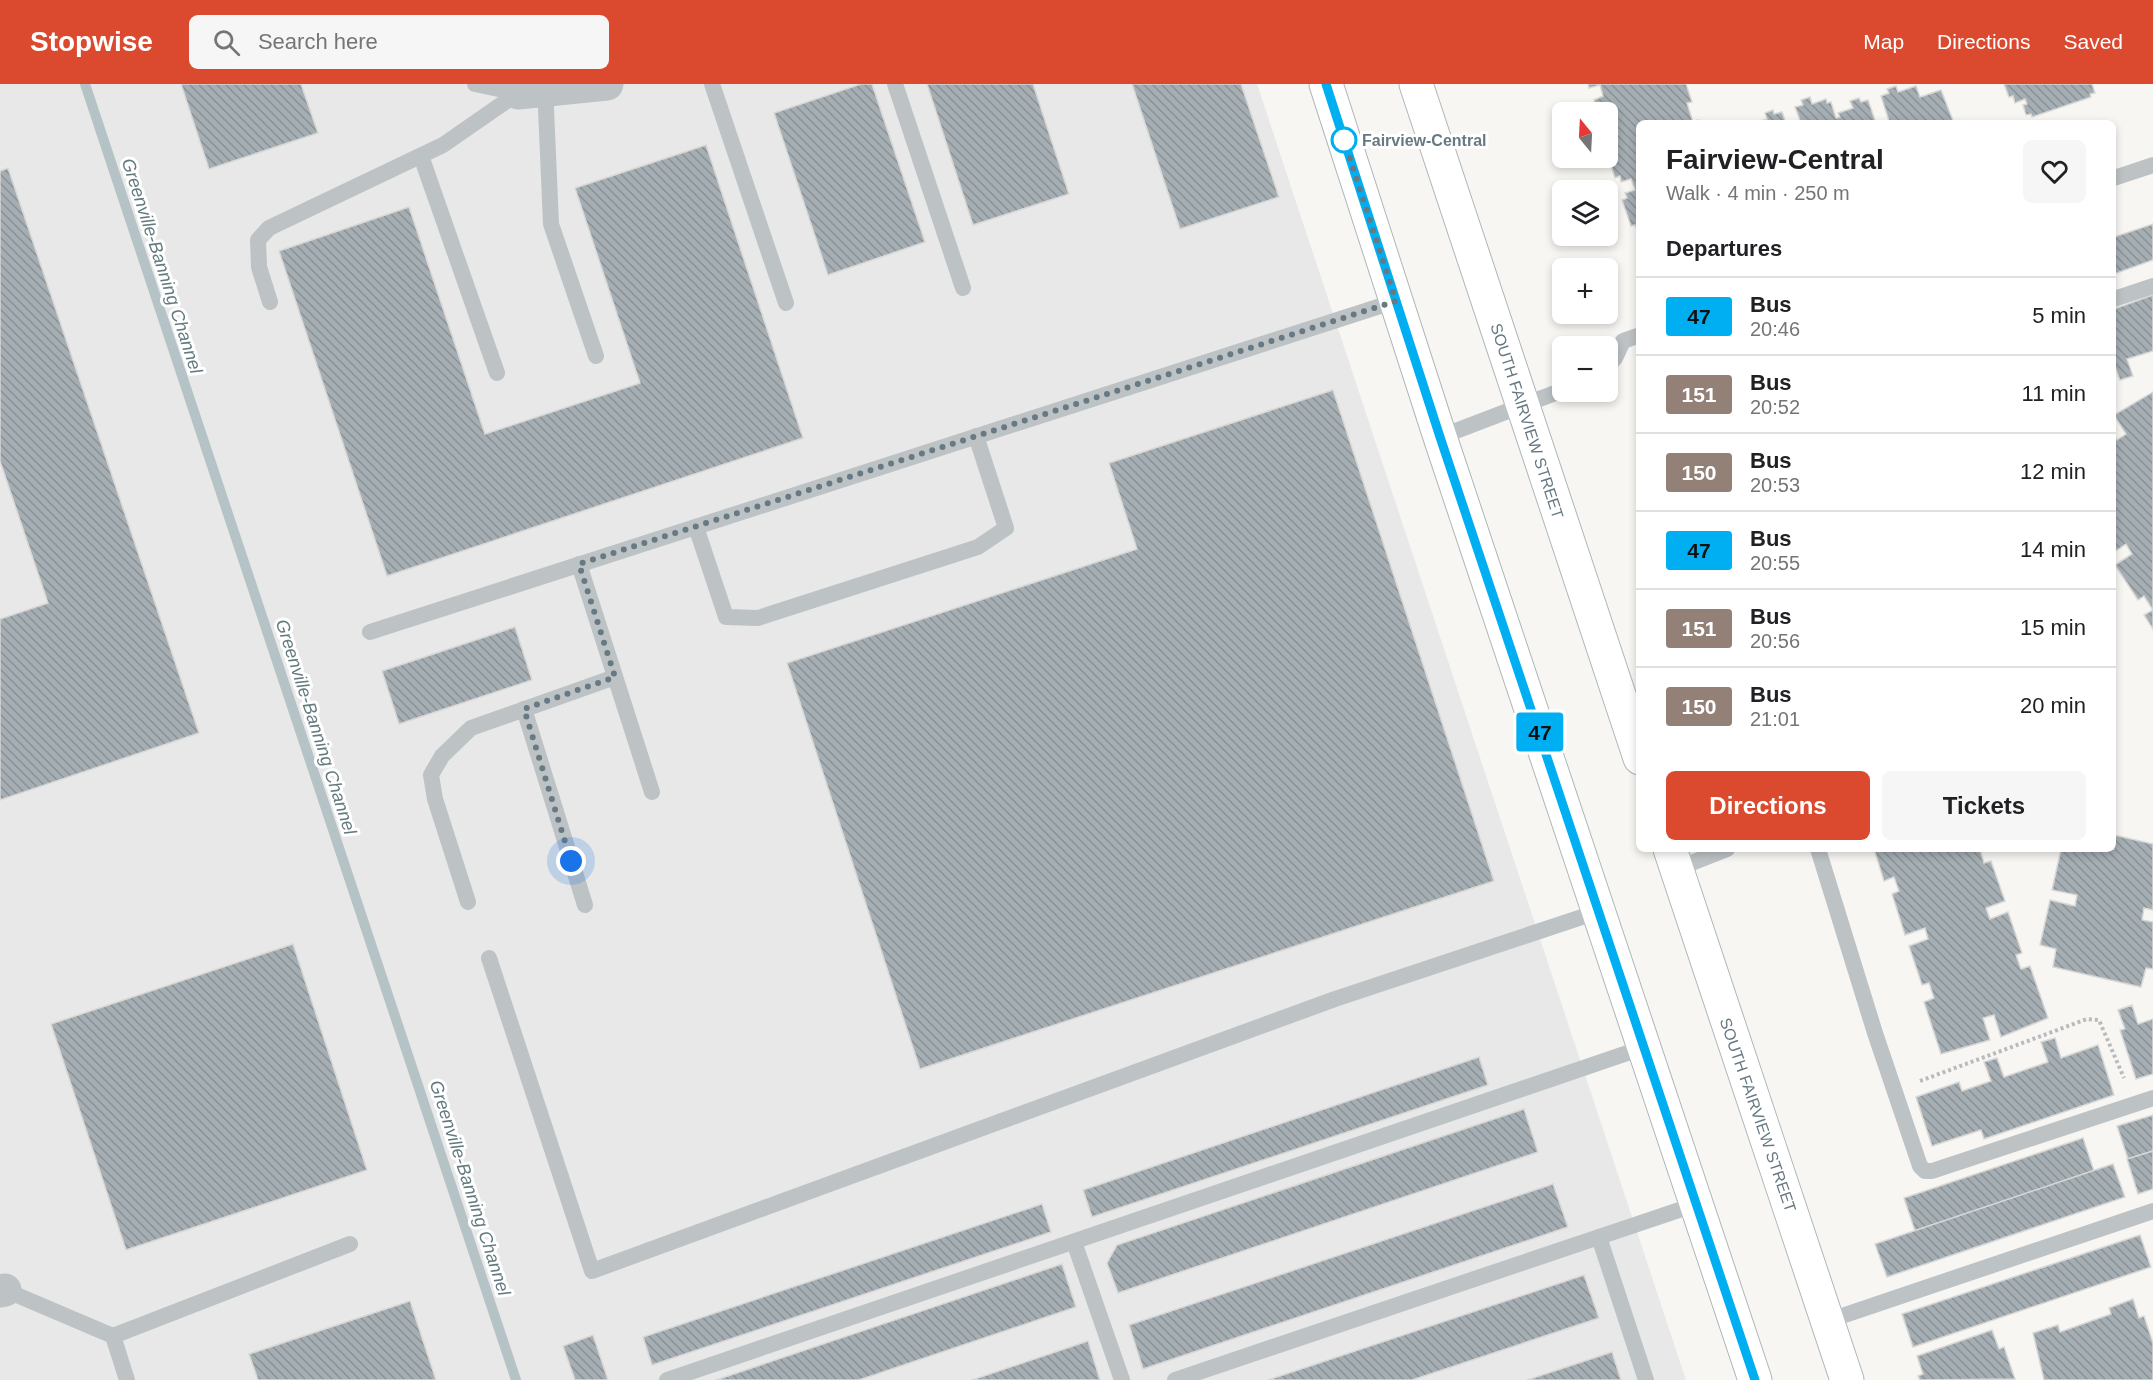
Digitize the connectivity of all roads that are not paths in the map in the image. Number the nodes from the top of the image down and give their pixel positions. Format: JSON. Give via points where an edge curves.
{"nodes":[{"id":1,"x":476,"y":84,"type":"edge"},
{"id":2,"x":607,"y":84,"type":"edge"},
{"id":3,"x":712,"y":84,"type":"edge"},
{"id":4,"x":895,"y":84,"type":"edge"},
{"id":5,"x":1326,"y":84,"type":"edge"},
{"id":6,"x":1416,"y":84,"type":"edge"},
{"id":7,"x":536,"y":89,"type":"edge"},
{"id":8,"x":421,"y":156,"type":"junction"},
{"id":9,"x":2153,"y":165,"type":"edge"},
{"id":10,"x":2116,"y":177,"type":"edge"},
{"id":11,"x":2153,"y":286,"type":"edge"},
{"id":12,"x":963,"y":288,"type":"dead end"},
{"id":13,"x":2116,"y":298,"type":"edge"},
{"id":14,"x":1396,"y":301,"type":"junction"},
{"id":15,"x":270,"y":302,"type":"dead end"},
{"id":16,"x":786,"y":303,"type":"dead end"},
{"id":17,"x":1636,"y":336,"type":"edge"},
{"id":18,"x":1618,"y":352,"type":"edge"},
{"id":19,"x":596,"y":356,"type":"dead end"},
{"id":20,"x":497,"y":373,"type":"dead end"},
{"id":21,"x":1552,"y":394,"type":"edge"},
{"id":22,"x":1522,"y":406,"type":"junction"},
{"id":23,"x":976,"y":436,"type":"junction"},
{"id":24,"x":1440,"y":437,"type":"junction"},
{"id":25,"x":696,"y":527,"type":"junction"},
{"id":26,"x":579,"y":564,"type":"junction"},
{"id":27,"x":370,"y":632,"type":"dead end"},
{"id":28,"x":615,"y":677,"type":"junction"},
{"id":29,"x":524,"y":709,"type":"junction"},
{"id":30,"x":1636,"y":746,"type":"edge"},
{"id":31,"x":652,"y":792,"type":"dead end"},
{"id":32,"x":1711,"y":852,"type":"edge"},
{"id":33,"x":1819,"y":852,"type":"edge"},
{"id":34,"x":1673,"y":859,"type":"edge"},
{"id":35,"x":468,"y":903,"type":"dead end"},
{"id":36,"x":585,"y":905,"type":"dead end"},
{"id":37,"x":1600,"y":911,"type":"junction"},
{"id":38,"x":489,"y":958,"type":"dead end"},
{"id":39,"x":1645,"y":1047,"type":"junction"},
{"id":40,"x":2153,"y":1098,"type":"edge"},
{"id":41,"x":1697,"y":1204,"type":"junction"},
{"id":42,"x":2153,"y":1211,"type":"edge"},
{"id":43,"x":1599,"y":1238,"type":"junction"},
{"id":44,"x":1074,"y":1242,"type":"junction"},
{"id":45,"x":350,"y":1244,"type":"dead end"},
{"id":46,"x":2,"y":1290,"type":"edge"},
{"id":47,"x":1827,"y":1321,"type":"junction"},
{"id":48,"x":113,"y":1336,"type":"junction"},
{"id":49,"x":127,"y":1380,"type":"edge"},
{"id":50,"x":667,"y":1380,"type":"edge"},
{"id":51,"x":1122,"y":1380,"type":"edge"},
{"id":52,"x":1174,"y":1380,"type":"edge"},
{"id":53,"x":1646,"y":1380,"type":"edge"},
{"id":54,"x":1755,"y":1380,"type":"edge"},
{"id":55,"x":1847,"y":1380,"type":"edge"}],
"edges":[{"from":1,"to":7,"type":"lane"},
{"from":2,"to":7,"type":"street"},
{"from":3,"to":16,"type":"lane"},
{"from":4,"to":12,"type":"lane"},
{"from":5,"to":14,"type":"main road"},
{"from":6,"to":22,"type":"main road","name":"SOUTH FAIRVIEW STREET"},
{"from":7,"to":8,"type":"lane"},
{"from":7,"to":19,"type":"lane","via":[[550,224]]},
{"from":8,"to":15,"type":"lane","via":[[269,228],[258,240],[259,267]]},
{"from":8,"to":20,"type":"lane"},
{"from":9,"to":10,"type":"lane"},
{"from":11,"to":13,"type":"lane"},
{"from":14,"to":23,"type":"lane"},
{"from":14,"to":24,"type":"main road"},
{"from":17,"to":18,"type":"lane","via":[[1623,341]]},
{"from":21,"to":22,"type":"lane"},
{"from":22,"to":24,"type":"lane"},
{"from":22,"to":30,"type":"main road","name":"SOUTH FAIRVIEW STREET"},
{"from":23,"to":25,"type":"lane"},
{"from":23,"to":25,"type":"lane","via":[[1006,528],[978,547],[758,618],[726,617]]},
{"from":24,"to":37,"type":"main road"},
{"from":25,"to":26,"type":"lane"},
{"from":26,"to":27,"type":"lane"},
{"from":26,"to":28,"type":"lane"},
{"from":28,"to":29,"type":"lane"},
{"from":28,"to":31,"type":"lane"},
{"from":29,"to":35,"type":"lane","via":[[471,728],[442,756],[430,775]]},
{"from":29,"to":36,"type":"lane"},
{"from":32,"to":34,"type":"lane"},
{"from":33,"to":40,"type":"lane","via":[[1894,1091],[1925,1171]]},
{"from":34,"to":47,"type":"main road","name":"SOUTH FAIRVIEW STREET"},
{"from":37,"to":38,"type":"lane","via":[[1335,999],[592,1271]]},
{"from":37,"to":39,"type":"main road"},
{"from":39,"to":41,"type":"main road"},
{"from":39,"to":44,"type":"lane"},
{"from":41,"to":43,"type":"lane"},
{"from":41,"to":54,"type":"main road"},
{"from":42,"to":47,"type":"lane"},
{"from":43,"to":52,"type":"lane"},
{"from":43,"to":53,"type":"lane"},
{"from":44,"to":50,"type":"lane"},
{"from":44,"to":51,"type":"lane"},
{"from":45,"to":48,"type":"lane"},
{"from":46,"to":48,"type":"lane"},
{"from":47,"to":55,"type":"main road","name":"SOUTH FAIRVIEW STREET"},
{"from":48,"to":49,"type":"lane"}]}
